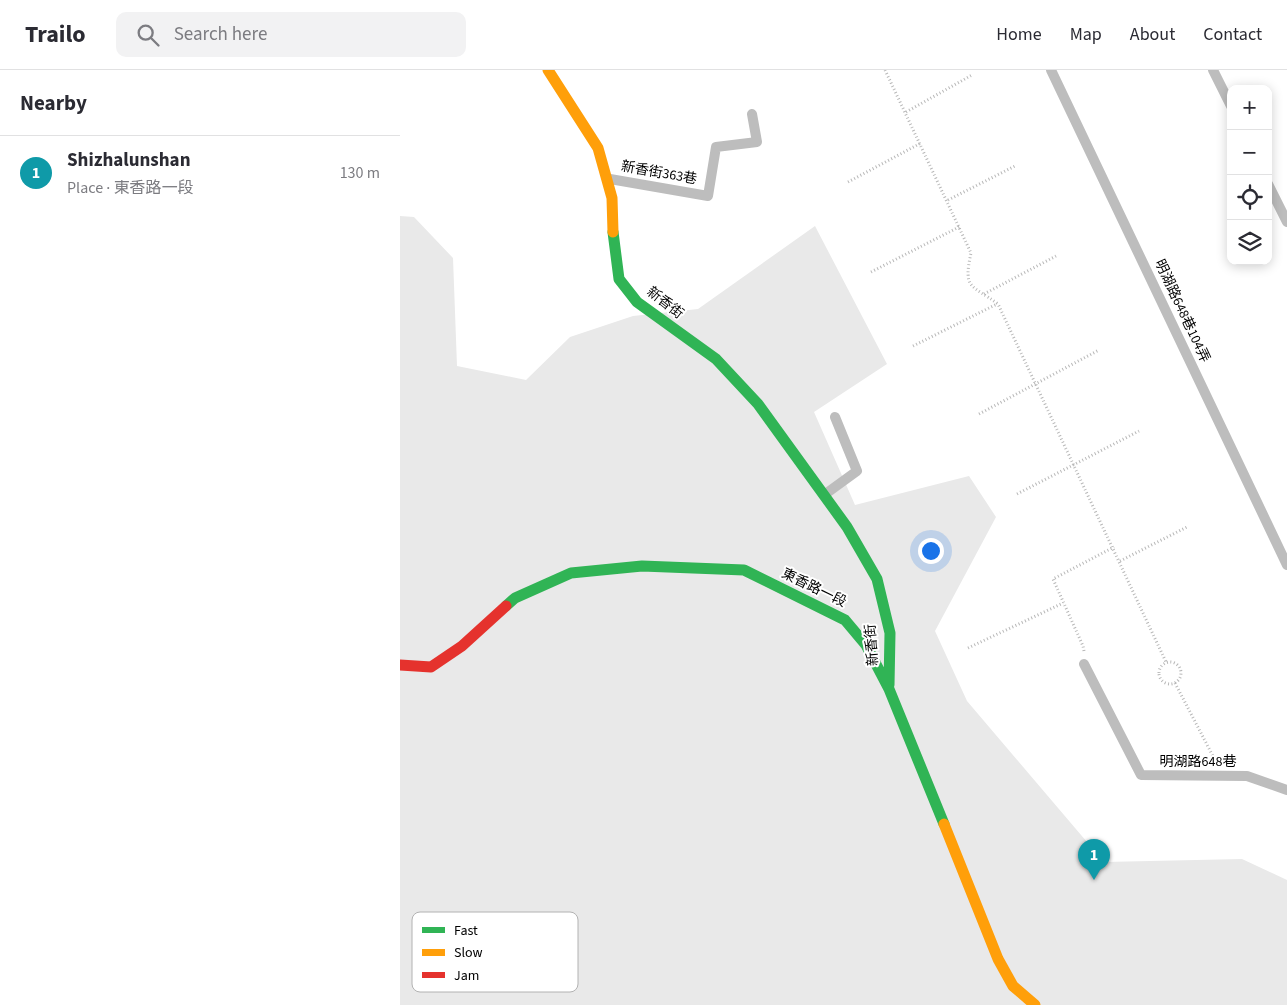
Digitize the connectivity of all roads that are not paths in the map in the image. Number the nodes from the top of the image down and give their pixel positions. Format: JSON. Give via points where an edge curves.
{"nodes":[{"id":1,"x":548,"y":70,"type":"edge"},
{"id":2,"x":1051,"y":70,"type":"edge"},
{"id":3,"x":1213,"y":70,"type":"edge"},
{"id":4,"x":1227,"y":98,"type":"edge"},
{"id":5,"x":752,"y":114,"type":"dead end"},
{"id":6,"x":607,"y":178,"type":"junction"},
{"id":7,"x":1272,"y":192,"type":"edge"},
{"id":8,"x":1287,"y":222,"type":"edge"},
{"id":9,"x":835,"y":418,"type":"dead end"},
{"id":10,"x":824,"y":495,"type":"junction"},
{"id":11,"x":1287,"y":564,"type":"edge"},
{"id":12,"x":1084,"y":664,"type":"road end"},
{"id":13,"x":400,"y":666,"type":"edge"},
{"id":14,"x":889,"y":689,"type":"junction"},
{"id":15,"x":1287,"y":790,"type":"edge"},
{"id":16,"x":1035,"y":1005,"type":"edge"}],
"edges":[{"from":1,"to":6,"type":"street","name":"新香街","via":[[598,148]]},
{"from":2,"to":11,"type":"lane","name":"明湖路648巷104弄"},
{"from":3,"to":4,"type":"lane"},
{"from":5,"to":6,"type":"lane","name":"新香街363巷","via":[[757,142],[716,147],[708,196]]},
{"from":6,"to":10,"type":"street","name":"新香街","via":[[612,198],[619,279],[637,302],[716,359],[758,404]]},
{"from":7,"to":8,"type":"lane"},
{"from":9,"to":10,"type":"lane","via":[[857,471]]},
{"from":10,"to":14,"type":"street","name":"新香街","via":[[877,579],[890,633]]},
{"from":12,"to":15,"type":"lane","name":"明湖路648巷","via":[[1141,775],[1247,776]]},
{"from":13,"to":14,"type":"street","name":"東香路一段","via":[[432,668],[462,646],[515,598],[571,573],[642,566],[744,570],[845,620],[866,645]]},
{"from":14,"to":16,"type":"street","name":"東香路一段","via":[[998,959],[1013,986]]}]}
